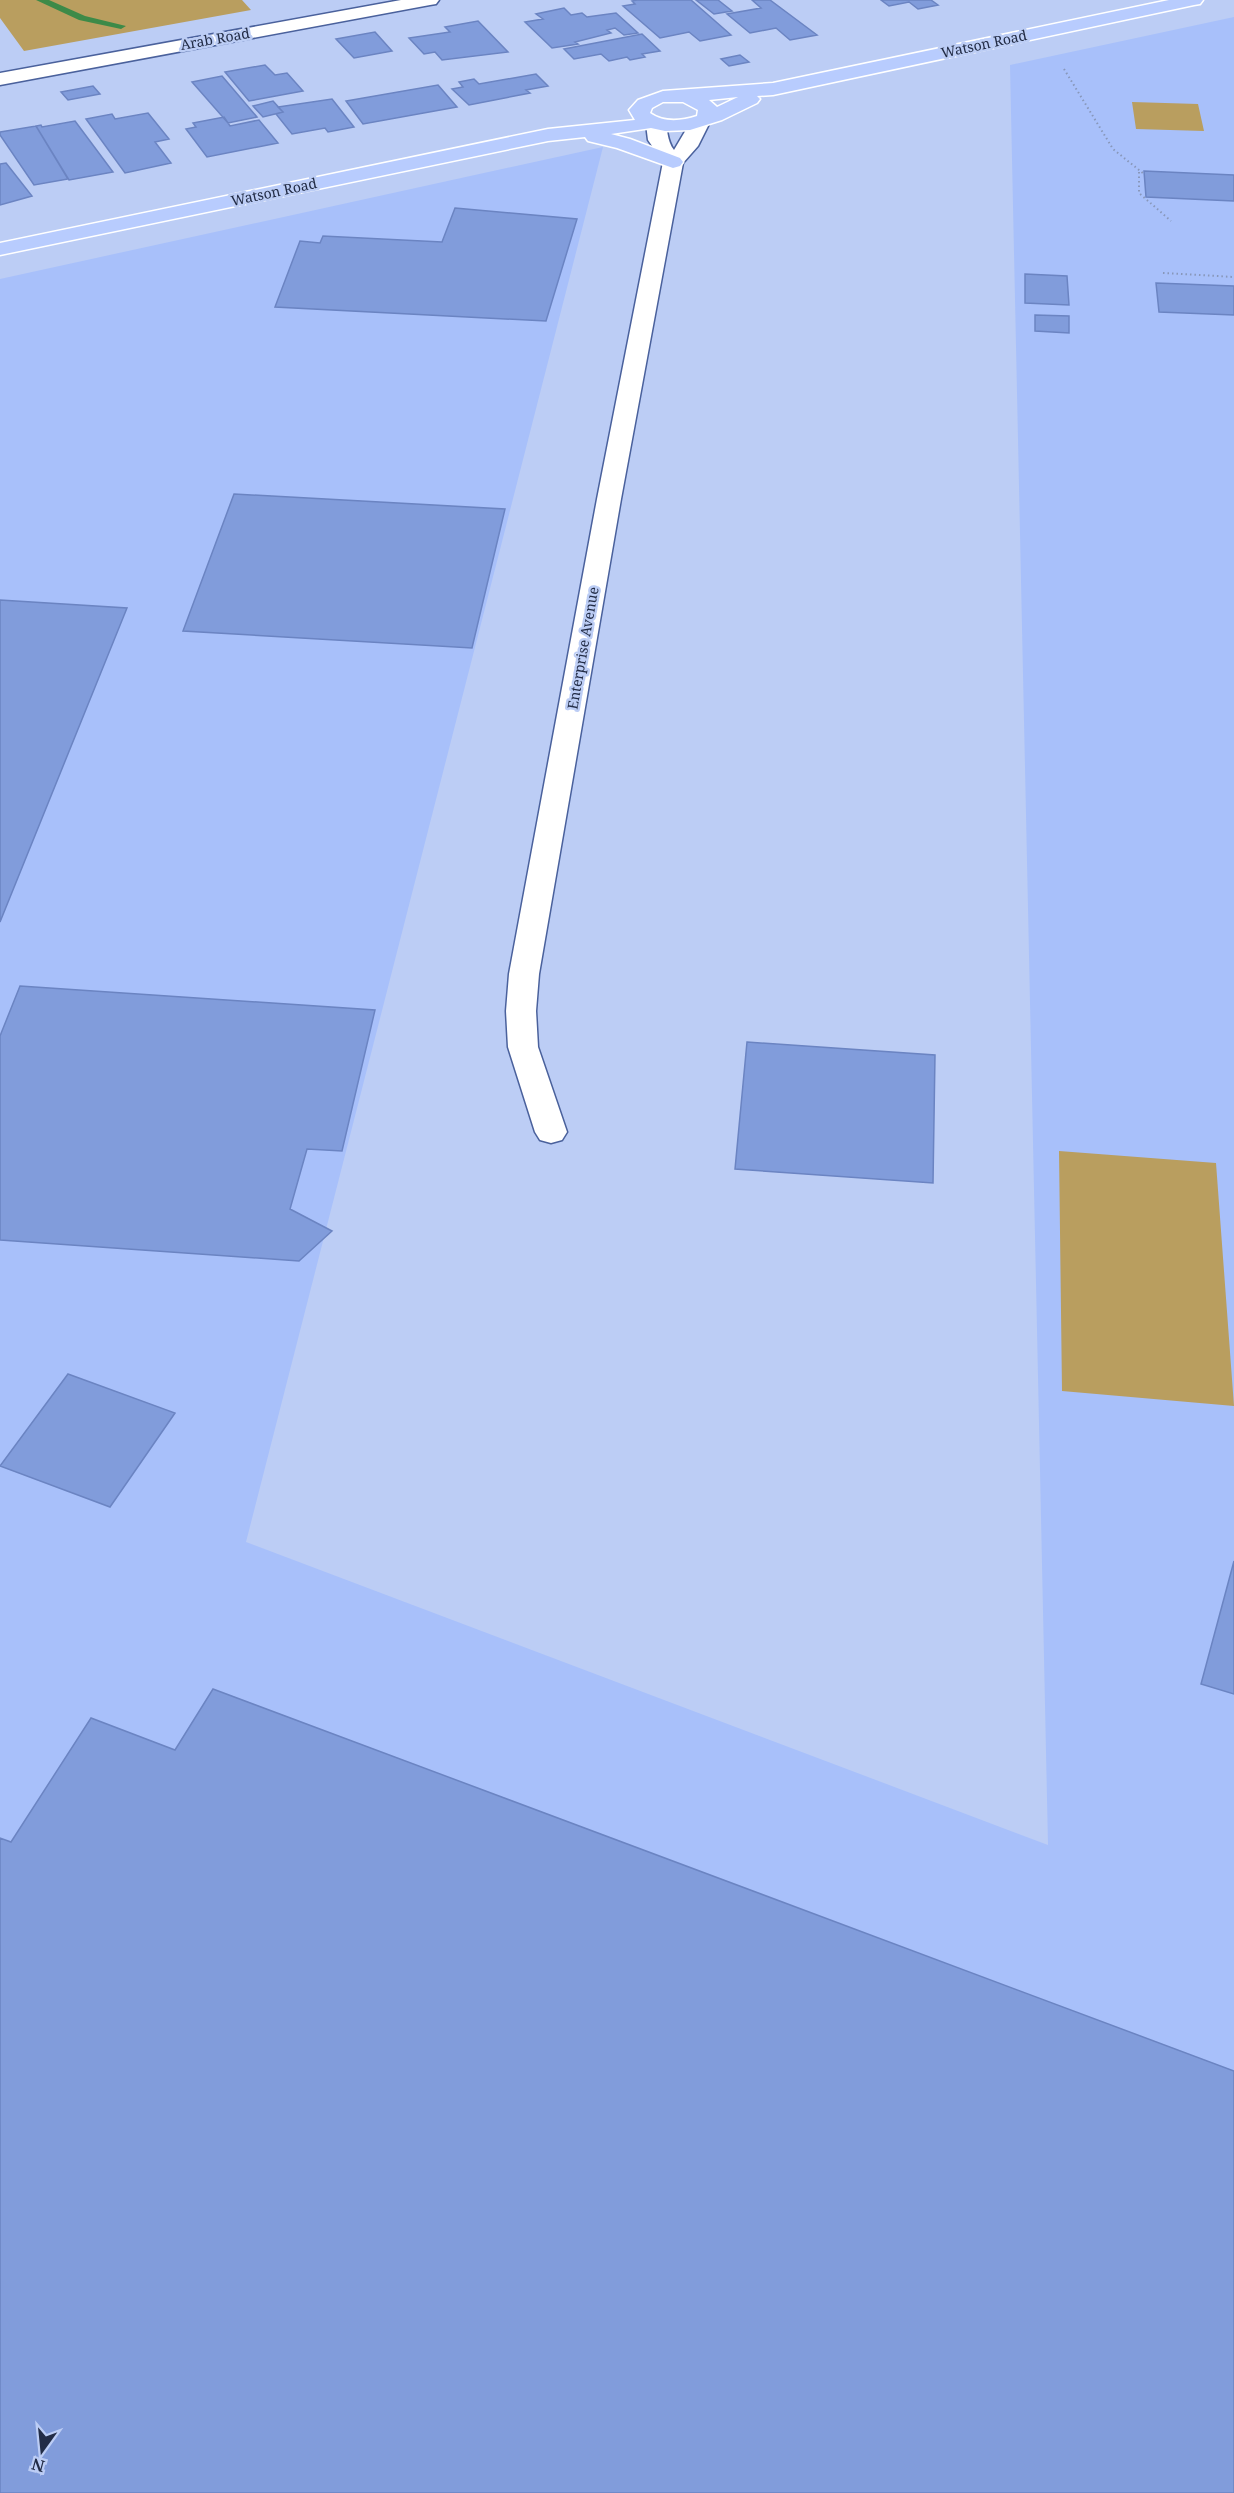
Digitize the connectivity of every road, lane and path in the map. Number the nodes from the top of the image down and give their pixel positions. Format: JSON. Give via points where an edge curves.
{"nodes":[{"id":1,"x":430,"y":0,"type":"edge"},
{"id":2,"x":1194,"y":0,"type":"edge"},
{"id":3,"x":1061,"y":62,"type":"dead end"},
{"id":4,"x":0,"y":79,"type":"edge"},
{"id":5,"x":773,"y":89,"type":"junction"},
{"id":6,"x":672,"y":96,"type":"junction"},
{"id":7,"x":649,"y":100,"type":"junction"},
{"id":8,"x":703,"y":120,"type":"junction"},
{"id":9,"x":653,"y":123,"type":"junction"},
{"id":10,"x":548,"y":135,"type":"junction"},
{"id":11,"x":673,"y":162,"type":"junction"},
{"id":12,"x":1139,"y":172,"type":"junction"},
{"id":13,"x":1144,"y":174,"type":"dead end"},
{"id":14,"x":1171,"y":221,"type":"dead end"},
{"id":15,"x":0,"y":249,"type":"edge"},
{"id":16,"x":1163,"y":273,"type":"dead end"},
{"id":17,"x":1234,"y":277,"type":"edge"},
{"id":18,"x":551,"y":1132,"type":"dead end"}],
"edges":[{"from":1,"to":4,"type":"street","name":"Arab Road"},
{"from":2,"to":5,"type":"main road","name":"Watson Road"},
{"from":3,"to":12,"type":"path","via":[[1113,149]]},
{"from":5,"to":6,"type":"main road","name":"Watson Road"},
{"from":5,"to":8,"type":"main road","name":"Watson Road"},
{"from":6,"to":7,"type":"main road","name":"Watson Road"},
{"from":6,"to":8,"type":"main road","via":[[704,104],[708,108]]},
{"from":7,"to":9,"type":"main road","via":[[639,110],[641,116]]},
{"from":7,"to":10,"type":"main road","name":"Watson Road"},
{"from":8,"to":9,"type":"main road","name":"Watson Road","via":[[681,126]]},
{"from":8,"to":11,"type":"street","name":"Enterprise Avenue"},
{"from":9,"to":10,"type":"main road","name":"Watson Road"},
{"from":9,"to":11,"type":"street","via":[[657,142]]},
{"from":10,"to":11,"type":"main road","via":[[607,139]]},
{"from":10,"to":15,"type":"main road","name":"Watson Road"},
{"from":11,"to":18,"type":"street","name":"Enterprise Avenue","via":[[524,974],[523,1047]]},
{"from":12,"to":13,"type":"path"},
{"from":12,"to":14,"type":"path","via":[[1139,193]]},
{"from":16,"to":17,"type":"path"}]}
